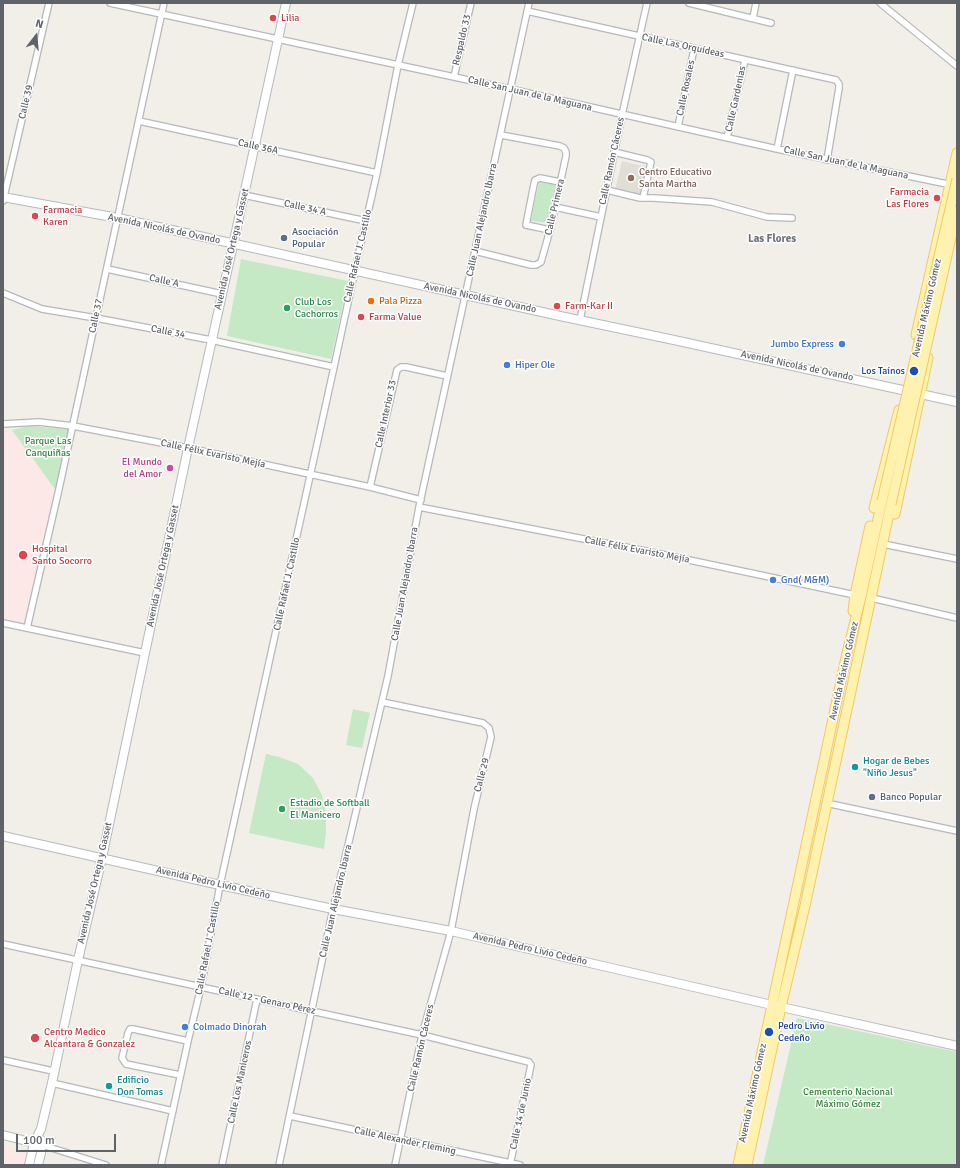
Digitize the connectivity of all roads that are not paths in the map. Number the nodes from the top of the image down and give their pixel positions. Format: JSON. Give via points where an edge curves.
{"nodes":[{"id":1,"x":49,"y":3,"type":"edge"},
{"id":2,"x":110,"y":3,"type":"edge"},
{"id":3,"x":164,"y":3,"type":"edge"},
{"id":4,"x":286,"y":3,"type":"edge"},
{"id":5,"x":413,"y":3,"type":"edge"},
{"id":6,"x":471,"y":3,"type":"edge"},
{"id":7,"x":529,"y":3,"type":"edge"},
{"id":8,"x":647,"y":3,"type":"edge"},
{"id":9,"x":689,"y":3,"type":"edge"},
{"id":10,"x":756,"y":3,"type":"edge"},
{"id":11,"x":880,"y":3,"type":"edge"},
{"id":12,"x":527,"y":11,"type":"junction"},
{"id":13,"x":161,"y":14,"type":"junction"},
{"id":14,"x":752,"y":18,"type":"junction"},
{"id":15,"x":771,"y":23,"type":"dead end"},
{"id":16,"x":639,"y":36,"type":"junction"},
{"id":17,"x":278,"y":39,"type":"junction"},
{"id":18,"x":694,"y":49,"type":"junction"},
{"id":19,"x":744,"y":60,"type":"junction"},
{"id":20,"x":398,"y":66,"type":"junction"},
{"id":21,"x":957,"y":66,"type":"edge"},
{"id":22,"x":793,"y":70,"type":"junction"},
{"id":23,"x":454,"y":77,"type":"junction"},
{"id":24,"x":510,"y":89,"type":"junction"},
{"id":25,"x":622,"y":115,"type":"junction"},
{"id":26,"x":139,"y":121,"type":"junction"},
{"id":27,"x":678,"y":127,"type":"junction"},
{"id":28,"x":501,"y":135,"type":"junction"},
{"id":29,"x":727,"y":138,"type":"junction"},
{"id":30,"x":254,"y":147,"type":"junction"},
{"id":31,"x":777,"y":149,"type":"junction"},
{"id":32,"x":614,"y":152,"type":"junction"},
{"id":33,"x":957,"y":153,"type":"edge"},
{"id":34,"x":827,"y":160,"type":"junction"},
{"id":35,"x":377,"y":173,"type":"junction"},
{"id":36,"x":957,"y":179,"type":"edge"},
{"id":37,"x":560,"y":182,"type":"junction"},
{"id":38,"x":953,"y":186,"type":"edge"},
{"id":39,"x":607,"y":189,"type":"junction"},
{"id":40,"x":244,"y":195,"type":"junction"},
{"id":41,"x":3,"y":198,"type":"edge"},
{"id":42,"x":643,"y":198,"type":"junction"},
{"id":43,"x":554,"y":207,"type":"junction"},
{"id":44,"x":957,"y":211,"type":"edge"},
{"id":45,"x":601,"y":217,"type":"junction"},
{"id":46,"x":118,"y":218,"type":"junction"},
{"id":47,"x":792,"y":218,"type":"dead end"},
{"id":48,"x":366,"y":221,"type":"junction"},
{"id":49,"x":957,"y":227,"type":"edge"},
{"id":50,"x":550,"y":230,"type":"junction"},
{"id":51,"x":233,"y":245,"type":"junction"},
{"id":52,"x":475,"y":251,"type":"junction"},
{"id":53,"x":107,"y":269,"type":"junction"},
{"id":54,"x":354,"y":270,"type":"junction"},
{"id":55,"x":3,"y":293,"type":"edge"},
{"id":56,"x":222,"y":294,"type":"junction"},
{"id":57,"x":466,"y":295,"type":"junction"},
{"id":58,"x":96,"y":318,"type":"junction"},
{"id":59,"x":580,"y":320,"type":"junction"},
{"id":60,"x":211,"y":340,"type":"junction"},
{"id":61,"x":334,"y":367,"type":"junction"},
{"id":62,"x":448,"y":376,"type":"junction"},
{"id":63,"x":904,"y":390,"type":"junction"},
{"id":64,"x":921,"y":394,"type":"junction"},
{"id":65,"x":957,"y":402,"type":"edge"},
{"id":66,"x":3,"y":424,"type":"edge"},
{"id":67,"x":73,"y":426,"type":"junction"},
{"id":68,"x":188,"y":448,"type":"junction"},
{"id":69,"x":311,"y":474,"type":"junction"},
{"id":70,"x":370,"y":487,"type":"junction"},
{"id":71,"x":421,"y":500,"type":"junction"},
{"id":72,"x":886,"y":503,"type":"junction"},
{"id":73,"x":419,"y":507,"type":"junction"},
{"id":74,"x":888,"y":545,"type":"junction"},
{"id":75,"x":957,"y":559,"type":"edge"},
{"id":76,"x":855,"y":596,"type":"junction"},
{"id":77,"x":876,"y":599,"type":"junction"},
{"id":78,"x":957,"y":618,"type":"edge"},
{"id":79,"x":3,"y":623,"type":"edge"},
{"id":80,"x":26,"y":628,"type":"junction"},
{"id":81,"x":145,"y":653,"type":"junction"},
{"id":82,"x":847,"y":653,"type":"junction"},
{"id":83,"x":858,"y":656,"type":"junction"},
{"id":84,"x":382,"y":702,"type":"junction"},
{"id":85,"x":826,"y":803,"type":"junction"},
{"id":86,"x":957,"y":831,"type":"edge"},
{"id":87,"x":3,"y":836,"type":"edge"},
{"id":88,"x":102,"y":858,"type":"junction"},
{"id":89,"x":220,"y":885,"type":"junction"},
{"id":90,"x":333,"y":909,"type":"junction"},
{"id":91,"x":451,"y":931,"type":"junction"},
{"id":92,"x":3,"y":944,"type":"edge"},
{"id":93,"x":78,"y":960,"type":"junction"},
{"id":94,"x":201,"y":987,"type":"junction"},
{"id":95,"x":257,"y":999,"type":"junction"},
{"id":96,"x":776,"y":1006,"type":"junction"},
{"id":97,"x":312,"y":1011,"type":"junction"},
{"id":98,"x":422,"y":1035,"type":"junction"},
{"id":99,"x":188,"y":1041,"type":"junction"},
{"id":100,"x":957,"y":1046,"type":"edge"},
{"id":101,"x":3,"y":1060,"type":"edge"},
{"id":102,"x":530,"y":1063,"type":"joint"},
{"id":103,"x":53,"y":1071,"type":"junction"},
{"id":104,"x":180,"y":1075,"type":"junction"},
{"id":105,"x":52,"y":1083,"type":"junction"},
{"id":106,"x":172,"y":1111,"type":"junction"},
{"id":107,"x":290,"y":1116,"type":"junction"},
{"id":108,"x":3,"y":1135,"type":"edge"},
{"id":109,"x":400,"y":1140,"type":"junction"},
{"id":110,"x":38,"y":1144,"type":"junction"},
{"id":111,"x":510,"y":1164,"type":"edge"},
{"id":112,"x":29,"y":1165,"type":"edge"},
{"id":113,"x":38,"y":1165,"type":"edge"},
{"id":114,"x":106,"y":1165,"type":"edge"},
{"id":115,"x":161,"y":1165,"type":"edge"},
{"id":116,"x":222,"y":1165,"type":"edge"},
{"id":117,"x":279,"y":1165,"type":"edge"},
{"id":118,"x":395,"y":1165,"type":"edge"},
{"id":119,"x":520,"y":1165,"type":"edge"},
{"id":120,"x":738,"y":1165,"type":"edge"},
{"id":121,"x":747,"y":1165,"type":"edge"}],
"edges":[{"from":1,"to":41,"type":"street","name":"Calle 39"},
{"from":2,"to":13,"type":"street","name":"Calle San Juan de la Maguana"},
{"from":3,"to":13,"type":"street","name":"Calle 37"},
{"from":4,"to":17,"type":"main road","name":"Avenida José Ortega y Gasset"},
{"from":5,"to":20,"type":"street","name":"Calle Rafael J. Castillo"},
{"from":6,"to":23,"type":"street","name":"Respaldo 33"},
{"from":7,"to":12,"type":"street","name":"Calle Juan Alejandro lbarra"},
{"from":8,"to":16,"type":"street","name":"Calle Ramón Cáceres"},
{"from":9,"to":14,"type":"street"},
{"from":10,"to":14,"type":"street"},
{"from":11,"to":21,"type":"street"},
{"from":12,"to":16,"type":"street","name":"Calle Las Orquídeas"},
{"from":12,"to":24,"type":"street","name":"Calle Juan Alejandro lbarra"},
{"from":13,"to":17,"type":"street","name":"Calle San Juan de la Maguana"},
{"from":13,"to":26,"type":"street","name":"Calle 37"},
{"from":14,"to":15,"type":"street"},
{"from":16,"to":18,"type":"street","name":"Calle Las Orquídeas"},
{"from":16,"to":25,"type":"street","name":"Calle Ramón Cáceres"},
{"from":17,"to":20,"type":"street","name":"Calle San Juan de la Maguana"},
{"from":17,"to":30,"type":"main road","name":"Avenida José Ortega y Gasset"},
{"from":18,"to":19,"type":"street","name":"Calle Las Orquídeas"},
{"from":18,"to":27,"type":"street","name":"Calle Rosales"},
{"from":19,"to":22,"type":"street","name":"Calle Las Orquídeas"},
{"from":19,"to":29,"type":"street","name":"Calle Gardenias"},
{"from":20,"to":23,"type":"street","name":"Calle San Juan de la Maguana"},
{"from":20,"to":35,"type":"street","name":"Calle Rafael J. Castillo"},
{"from":22,"to":31,"type":"street"},
{"from":22,"to":34,"type":"street","name":"Calle Las Orquídeas","via":[[836,80],[839,84]]},
{"from":23,"to":24,"type":"street","name":"Calle San Juan de la Maguana"},
{"from":24,"to":25,"type":"street","name":"Calle San Juan de la Maguana"},
{"from":24,"to":28,"type":"street","name":"Calle Juan Alejandro lbarra"},
{"from":25,"to":27,"type":"street","name":"Calle San Juan de la Maguana"},
{"from":25,"to":32,"type":"street","name":"Calle Ramón Cáceres"},
{"from":26,"to":30,"type":"street","name":"Calle 36A"},
{"from":26,"to":46,"type":"street","name":"Calle 37"},
{"from":27,"to":29,"type":"street","name":"Calle San Juan de la Maguana"},
{"from":28,"to":37,"type":"street","name":"Calle Primera","via":[[564,148],[566,156]]},
{"from":28,"to":52,"type":"street","name":"Calle Juan Alejandro lbarra"},
{"from":29,"to":31,"type":"street","name":"Calle San Juan de la Maguana"},
{"from":30,"to":35,"type":"street","name":"Calle 36A"},
{"from":30,"to":40,"type":"main road","name":"Avenida José Ortega y Gasset"},
{"from":31,"to":34,"type":"street","name":"Calle San Juan de la Maguana"},
{"from":32,"to":39,"type":"street","name":"Calle Ramón Cáceres"},
{"from":32,"to":42,"type":"street","via":[[651,162]]},
{"from":33,"to":38,"type":"main road"},
{"from":34,"to":38,"type":"street","name":"Calle San Juan de la Maguana"},
{"from":35,"to":48,"type":"street","name":"Calle Rafael J. Castillo"},
{"from":36,"to":72,"type":"main road","name":"Avenida Máximo Gómez","bridge":true},
{"from":37,"to":43,"type":"street","name":"Calle Primera"},
{"from":37,"to":50,"type":"street","via":[[540,178],[534,184],[526,224]]},
{"from":38,"to":63,"type":"main road"},
{"from":39,"to":42,"type":"street"},
{"from":39,"to":45,"type":"street","name":"Calle Ramón Cáceres"},
{"from":40,"to":48,"type":"street","name":"Calle 34 A"},
{"from":40,"to":51,"type":"main road","name":"Avenida José Ortega y Gasset"},
{"from":41,"to":46,"type":"main road","name":"Avenida Nicolás de Ovando"},
{"from":42,"to":47,"type":"street","via":[[712,202],[767,217]]},
{"from":43,"to":45,"type":"street"},
{"from":43,"to":50,"type":"street","name":"Calle Primera"},
{"from":44,"to":72,"type":"main road","name":"Avenida Máximo Gómez","bridge":true},
{"from":45,"to":59,"type":"street","name":"Calle Ramón Cáceres"},
{"from":46,"to":51,"type":"main road","name":"Avenida Nicolás de Ovando"},
{"from":46,"to":53,"type":"street","name":"Calle 37"},
{"from":48,"to":54,"type":"street","name":"Calle Rafael J. Castillo"},
{"from":49,"to":64,"type":"main road"},
{"from":50,"to":52,"type":"street","name":"Calle Primera","via":[[541,262],[536,265]]},
{"from":51,"to":54,"type":"main road","name":"Avenida Nicolás de Ovando"},
{"from":51,"to":56,"type":"main road","name":"Avenida José Ortega y Gasset"},
{"from":52,"to":57,"type":"street","name":"Calle Juan Alejandro lbarra"},
{"from":53,"to":56,"type":"street","name":"Calle A"},
{"from":53,"to":58,"type":"street","name":"Calle 37"},
{"from":54,"to":57,"type":"main road","name":"Avenida Nicolás de Ovando"},
{"from":54,"to":61,"type":"street","name":"Calle Rafael J. Castillo"},
{"from":55,"to":58,"type":"street","name":"Calle 34","via":[[42,309]]},
{"from":56,"to":60,"type":"main road","name":"Avenida José Ortega y Gasset"},
{"from":57,"to":59,"type":"main road","name":"Avenida Nicolás de Ovando"},
{"from":57,"to":62,"type":"street","name":"Calle Juan Alejandro lbarra"},
{"from":58,"to":60,"type":"street","name":"Calle 34"},
{"from":58,"to":67,"type":"street","name":"Calle 37"},
{"from":59,"to":63,"type":"main road","name":"Avenida Nicolás de Ovando"},
{"from":60,"to":61,"type":"street","name":"Calle 34"},
{"from":60,"to":68,"type":"main road","name":"Avenida José Ortega y Gasset"},
{"from":61,"to":69,"type":"street","name":"Calle Rafael J. Castillo"},
{"from":62,"to":70,"type":"street","name":"Calle Interior 33","via":[[406,367],[397,370]]},
{"from":62,"to":71,"type":"street","name":"Calle Juan Alejandro lbarra"},
{"from":63,"to":64,"type":"main road","name":"Avenida Nicolás de Ovando"},
{"from":63,"to":76,"type":"main road"},
{"from":64,"to":65,"type":"main road","name":"Avenida Nicolás de Ovando"},
{"from":64,"to":74,"type":"main road"},
{"from":66,"to":67,"type":"street","name":"Calle Félix Evaristo Mejía","via":[[39,422]]},
{"from":67,"to":68,"type":"street","name":"Calle Félix Evaristo Mejía"},
{"from":67,"to":80,"type":"street","name":"Calle 37"},
{"from":68,"to":69,"type":"street","name":"Calle Félix Evaristo Mejía"},
{"from":68,"to":81,"type":"main road","name":"Avenida José Ortega y Gasset"},
{"from":69,"to":70,"type":"street","name":"Calle Félix Evaristo Mejía"},
{"from":69,"to":89,"type":"street","name":"Calle Rafael J. Castillo"},
{"from":70,"to":71,"type":"street","name":"Calle Félix Evaristo Mejía"},
{"from":71,"to":73,"type":"street","name":"Calle Juan Alejandro lbarra"},
{"from":72,"to":82,"type":"main road","name":"Avenida Máximo Gómez"},
{"from":72,"to":83,"type":"main road","name":"Avenida Máximo Gómez"},
{"from":73,"to":76,"type":"street","name":"Calle Félix Evaristo Mejía","via":[[656,553]]},
{"from":73,"to":84,"type":"street","name":"Calle Juan Alejandro lbarra"},
{"from":74,"to":75,"type":"street"},
{"from":74,"to":77,"type":"main road"},
{"from":76,"to":82,"type":"main road"},
{"from":77,"to":78,"type":"street"},
{"from":77,"to":83,"type":"main road","via":[[874,615]]},
{"from":79,"to":80,"type":"street"},
{"from":80,"to":81,"type":"street"},
{"from":81,"to":88,"type":"main road","name":"Avenida José Ortega y Gasset"},
{"from":82,"to":96,"type":"main road","name":"Avenida Máximo Gómez"},
{"from":83,"to":85,"type":"main road","name":"Avenida Máximo Gómez"},
{"from":84,"to":90,"type":"street","name":"Calle Juan Alejandro lbarra"},
{"from":84,"to":91,"type":"street","name":"Calle 29","via":[[483,723],[489,728],[491,737],[474,809]]},
{"from":85,"to":86,"type":"street"},
{"from":85,"to":96,"type":"main road","name":"Avenida Máximo Gómez","via":[[805,906]]},
{"from":87,"to":88,"type":"main road","name":"Avenida Pedro Livio Cedeño"},
{"from":88,"to":89,"type":"main road","name":"Avenida Pedro Livio Cedeño"},
{"from":88,"to":93,"type":"main road","name":"Avenida José Ortega y Gasset"},
{"from":89,"to":90,"type":"main road","name":"Avenida Pedro Livio Cedeño"},
{"from":89,"to":94,"type":"street","name":"Calle Rafael J. Castillo"},
{"from":90,"to":91,"type":"main road","name":"Avenida Pedro Livio Cedeño"},
{"from":90,"to":97,"type":"street","name":"Calle Juan Alejandro lbarra"},
{"from":91,"to":96,"type":"main road","name":"Avenida Pedro Livio Cedeño"},
{"from":91,"to":98,"type":"street","name":"Calle Ramón Cáceres"},
{"from":92,"to":93,"type":"street","name":"Calle 12 - Genaro Pérez"},
{"from":93,"to":94,"type":"street","name":"Calle 12 - Genaro Pérez"},
{"from":93,"to":103,"type":"main road","name":"Avenida José Ortega y Gasset"},
{"from":94,"to":95,"type":"street","name":"Calle 12 - Genaro Pérez"},
{"from":94,"to":99,"type":"street","name":"Calle Rafael J. Castillo"},
{"from":95,"to":97,"type":"street","name":"Calle 12 - Genaro Pérez"},
{"from":95,"to":116,"type":"street","name":"Calle Los Maniceros"},
{"from":96,"to":100,"type":"main road","name":"Avenida Pedro Livio Cedeño"},
{"from":96,"to":120,"type":"main road","name":"Avenida Máximo Gómez"},
{"from":96,"to":121,"type":"main road","name":"Avenida Máximo Gómez"},
{"from":97,"to":98,"type":"street","name":"Calle 12 - Genaro Pérez"},
{"from":97,"to":107,"type":"street","name":"Calle Juan Alejandro lbarra"},
{"from":98,"to":102,"type":"street","name":"Calle 12 - Genaro Pérez"},
{"from":98,"to":109,"type":"street","name":"Calle Ramón Cáceres"},
{"from":99,"to":104,"type":"street","name":"Calle Rafael J. Castillo"},
{"from":99,"to":104,"type":"street","via":[[130,1029],[122,1058],[126,1064]]},
{"from":101,"to":103,"type":"street"},
{"from":102,"to":111,"type":"street","name":"Calle 14 de Junio"},
{"from":103,"to":105,"type":"main road","name":"Avenida José Ortega y Gasset"},
{"from":104,"to":106,"type":"street","name":"Calle Rafael J. Castillo"},
{"from":105,"to":106,"type":"street"},
{"from":105,"to":110,"type":"main road","name":"Avenida José Ortega y Gasset"},
{"from":106,"to":115,"type":"street","name":"Calle Rafael J. Castillo"},
{"from":107,"to":109,"type":"street","name":"Calle Alexander Fleming"},
{"from":107,"to":117,"type":"street","name":"Calle Juan Alejandro lbarra"},
{"from":108,"to":110,"type":"main road"},
{"from":109,"to":111,"type":"street","name":"Calle Alexander Fleming"},
{"from":109,"to":118,"type":"street","name":"Calle Ramón Cáceres"},
{"from":110,"to":112,"type":"main road","name":"Avenida José Ortega y Gasset"},
{"from":110,"to":113,"type":"main road","name":"Avenida José Ortega y Gasset"},
{"from":110,"to":114,"type":"street"},
{"from":111,"to":119,"type":"street","name":"Calle Alexander Fleming"}]}
